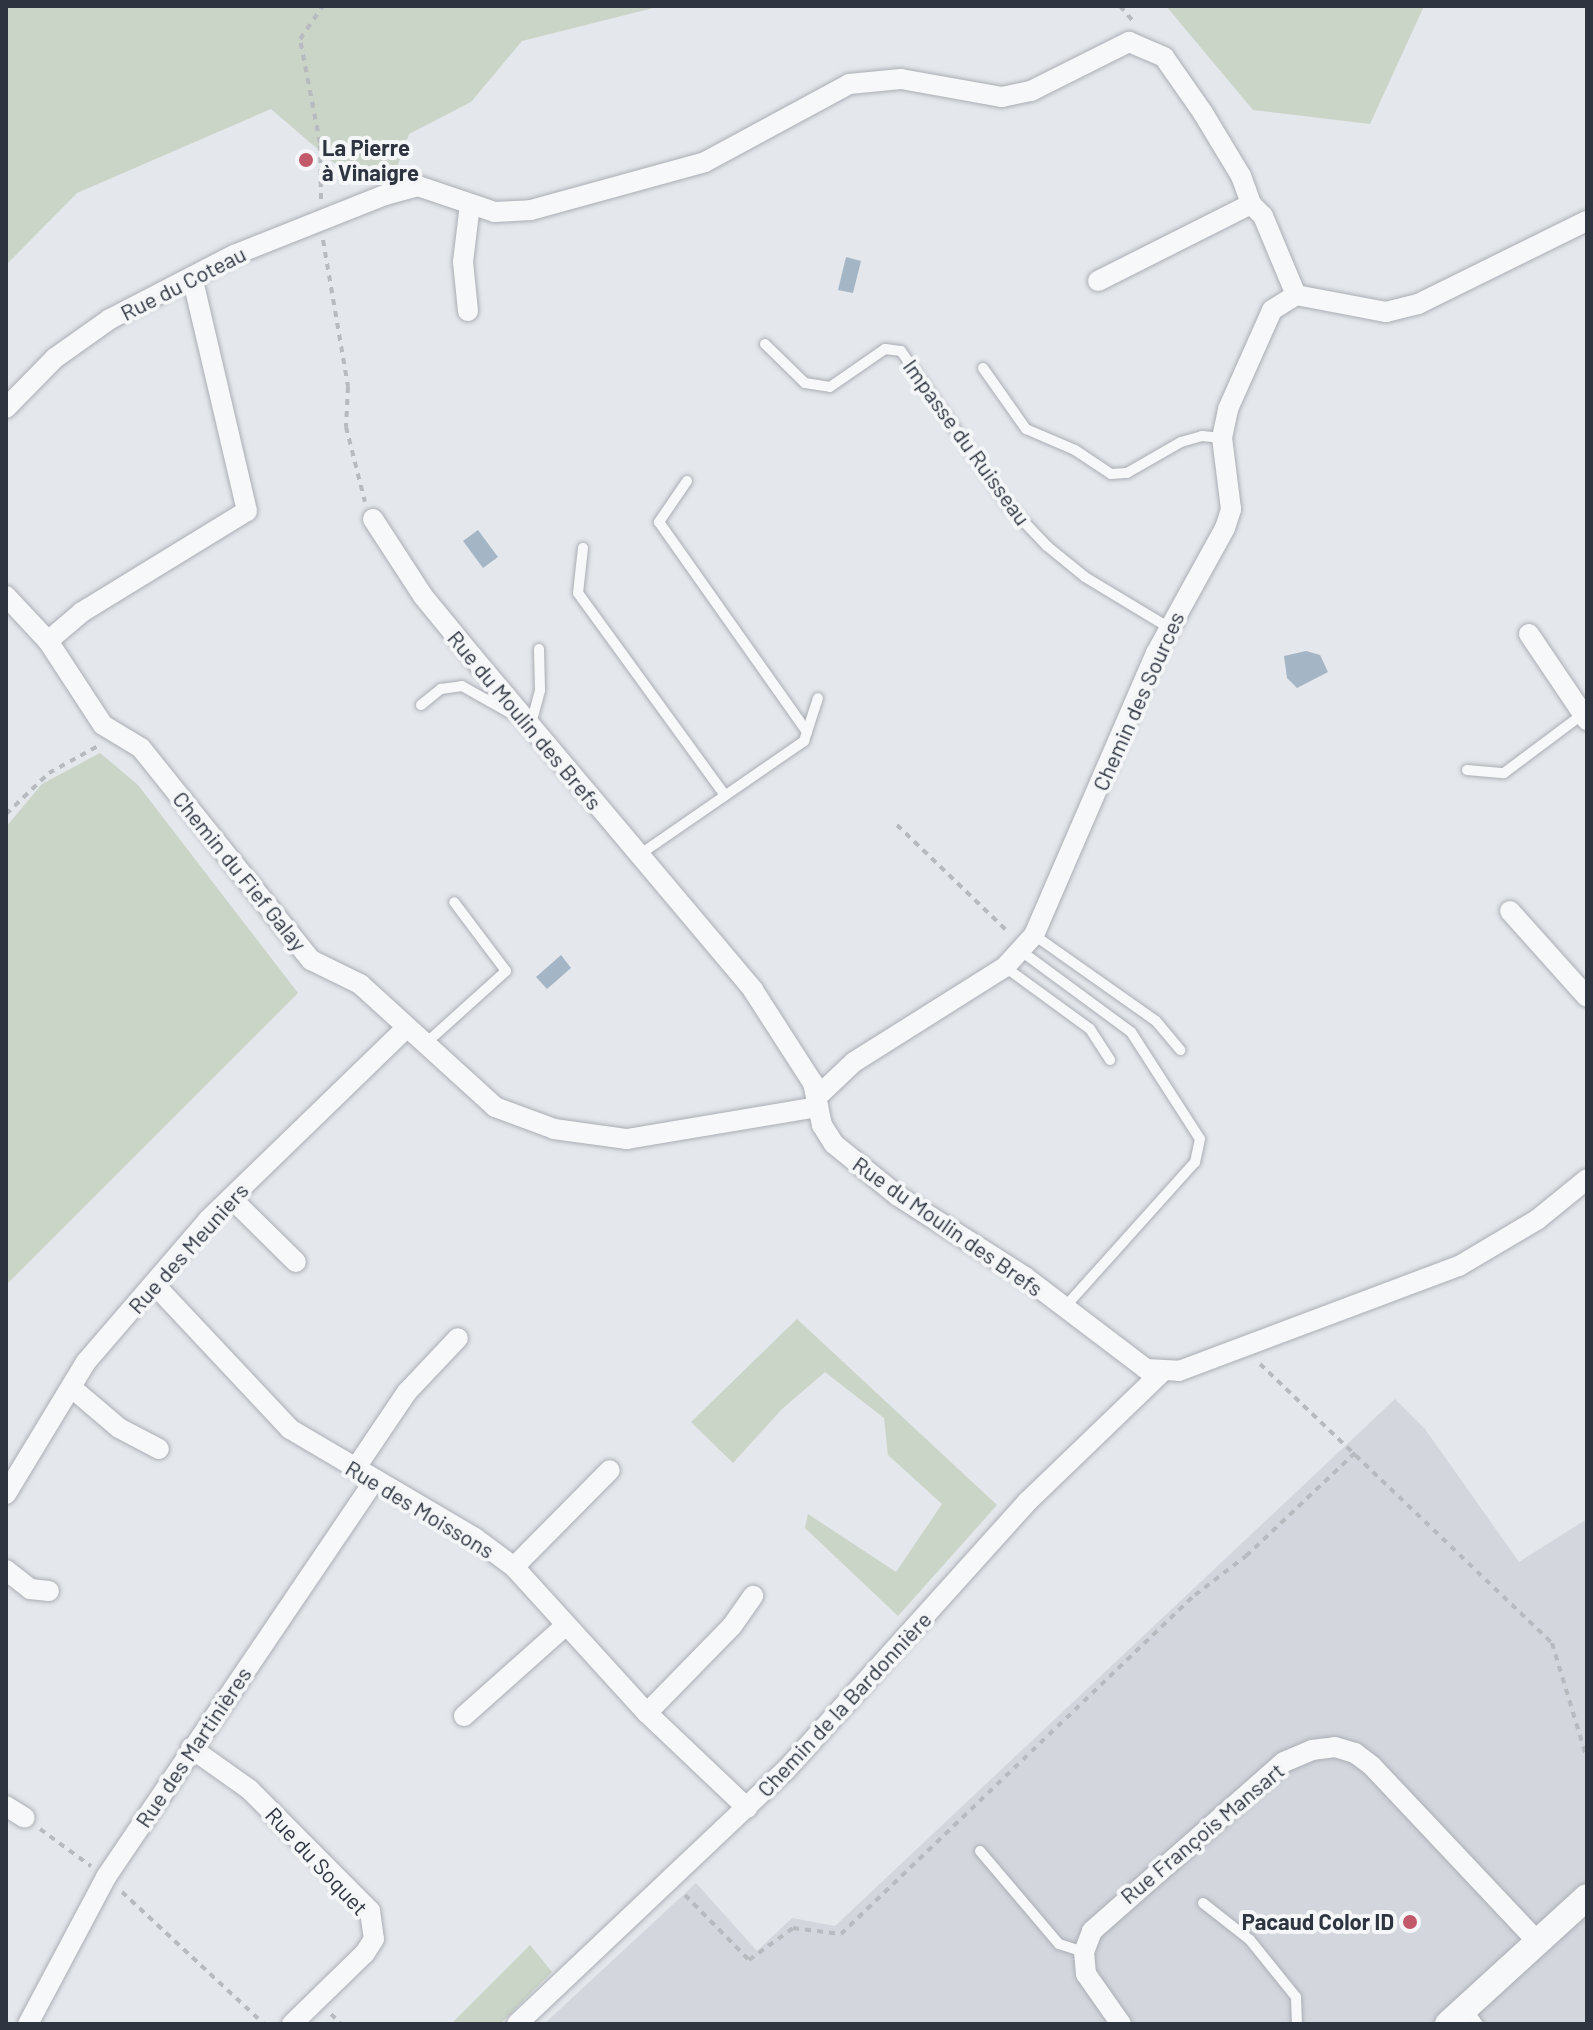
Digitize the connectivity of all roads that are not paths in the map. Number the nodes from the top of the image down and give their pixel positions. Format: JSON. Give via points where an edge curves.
{"nodes":[{"id":1,"x":470,"y":204,"type":"junction"},
{"id":2,"x":1251,"y":204,"type":"junction"},
{"id":3,"x":1587,"y":221,"type":"edge"},
{"id":4,"x":192,"y":277,"type":"junction"},
{"id":5,"x":1098,"y":281,"type":"dead end"},
{"id":6,"x":1296,"y":295,"type":"junction"},
{"id":7,"x":468,"y":311,"type":"dead end"},
{"id":8,"x":765,"y":344,"type":"dead end"},
{"id":9,"x":983,"y":368,"type":"dead end"},
{"id":10,"x":6,"y":408,"type":"edge"},
{"id":11,"x":1222,"y":438,"type":"junction"},
{"id":12,"x":687,"y":481,"type":"dead end"},
{"id":13,"x":373,"y":519,"type":"road end"},
{"id":14,"x":583,"y":548,"type":"dead end"},
{"id":15,"x":6,"y":596,"type":"edge"},
{"id":16,"x":1168,"y":627,"type":"junction"},
{"id":17,"x":1529,"y":634,"type":"dead end"},
{"id":18,"x":48,"y":641,"type":"junction"},
{"id":19,"x":539,"y":649,"type":"dead end"},
{"id":20,"x":818,"y":698,"type":"dead end"},
{"id":21,"x":421,"y":705,"type":"dead end"},
{"id":22,"x":1585,"y":717,"type":"edge"},
{"id":23,"x":533,"y":726,"type":"junction"},
{"id":24,"x":807,"y":732,"type":"junction"},
{"id":25,"x":1467,"y":770,"type":"dead end"},
{"id":26,"x":725,"y":795,"type":"junction"},
{"id":27,"x":638,"y":856,"type":"junction"},
{"id":28,"x":454,"y":902,"type":"dead end"},
{"id":29,"x":1510,"y":911,"type":"dead end"},
{"id":30,"x":1026,"y":945,"type":"junction"},
{"id":31,"x":1005,"y":967,"type":"junction"},
{"id":32,"x":1587,"y":997,"type":"edge"},
{"id":33,"x":405,"y":1029,"type":"junction"},
{"id":34,"x":424,"y":1046,"type":"junction"},
{"id":35,"x":1180,"y":1050,"type":"dead end"},
{"id":36,"x":1110,"y":1060,"type":"dead end"},
{"id":37,"x":819,"y":1101,"type":"junction"},
{"id":38,"x":1587,"y":1179,"type":"edge"},
{"id":39,"x":231,"y":1198,"type":"junction"},
{"id":40,"x":296,"y":1262,"type":"dead end"},
{"id":41,"x":154,"y":1284,"type":"junction"},
{"id":42,"x":1064,"y":1308,"type":"junction"},
{"id":43,"x":458,"y":1338,"type":"dead end"},
{"id":44,"x":1161,"y":1373,"type":"junction"},
{"id":45,"x":72,"y":1388,"type":"junction"},
{"id":46,"x":159,"y":1449,"type":"dead end"},
{"id":47,"x":355,"y":1469,"type":"junction"},
{"id":48,"x":610,"y":1470,"type":"dead end"},
{"id":49,"x":375,"y":1480,"type":"junction"},
{"id":50,"x":6,"y":1494,"type":"edge"},
{"id":51,"x":514,"y":1567,"type":"junction"},
{"id":52,"x":6,"y":1570,"type":"edge"},
{"id":53,"x":49,"y":1591,"type":"dead end"},
{"id":54,"x":753,"y":1596,"type":"dead end"},
{"id":55,"x":564,"y":1627,"type":"junction"},
{"id":56,"x":647,"y":1713,"type":"junction"},
{"id":57,"x":464,"y":1716,"type":"dead end"},
{"id":58,"x":191,"y":1748,"type":"junction"},
{"id":59,"x":6,"y":1806,"type":"edge"},
{"id":60,"x":747,"y":1808,"type":"junction"},
{"id":61,"x":25,"y":1818,"type":"road end"},
{"id":62,"x":980,"y":1851,"type":"dead end"},
{"id":63,"x":1587,"y":1897,"type":"edge"},
{"id":64,"x":1203,"y":1903,"type":"dead end"},
{"id":65,"x":1538,"y":1942,"type":"junction"},
{"id":66,"x":1084,"y":1952,"type":"junction"},
{"id":67,"x":1464,"y":2018,"type":"edge"},
{"id":68,"x":28,"y":2024,"type":"edge"},
{"id":69,"x":292,"y":2024,"type":"edge"},
{"id":70,"x":517,"y":2024,"type":"edge"},
{"id":71,"x":1121,"y":2024,"type":"edge"},
{"id":72,"x":1297,"y":2024,"type":"edge"}],
"edges":[{"from":1,"to":2,"type":"street","name":"Rue du Coteau","via":[[495,212],[531,210],[705,162],[849,84],[901,79],[1002,97],[1031,91],[1129,42],[1164,57],[1233,163]]},
{"from":1,"to":4,"type":"street","name":"Rue du Coteau","via":[[418,186]]},
{"from":1,"to":7,"type":"street","via":[[463,262]]},
{"from":2,"to":5,"type":"street"},
{"from":2,"to":6,"type":"street","name":"Rue du Coteau","via":[[1263,216]]},
{"from":3,"to":6,"type":"street","via":[[1418,304],[1386,312]]},
{"from":4,"to":10,"type":"street","name":"Rue du Coteau","via":[[110,319],[66,350]]},
{"from":4,"to":18,"type":"street","via":[[247,511],[82,612]]},
{"from":6,"to":11,"type":"street","name":"Chemin des Sources","via":[[1272,310],[1239,380]]},
{"from":8,"to":16,"type":"lane","name":"Impasse du Ruisseau","via":[[805,383],[830,387],[885,349],[901,351],[1008,505],[1047,546],[1085,577]]},
{"from":9,"to":11,"type":"lane","via":[[1026,429],[1075,450],[1111,474],[1127,473],[1181,442]]},
{"from":11,"to":16,"type":"street","name":"Chemin des Sources","via":[[1231,509]]},
{"from":12,"to":24,"type":"lane","via":[[659,522]]},
{"from":13,"to":23,"type":"street","name":"Rue du Moulin des Brefs","via":[[423,596]]},
{"from":14,"to":26,"type":"lane","via":[[578,593]]},
{"from":15,"to":18,"type":"street"},
{"from":16,"to":30,"type":"street","name":"Chemin des Sources"},
{"from":17,"to":22,"type":"street"},
{"from":18,"to":33,"type":"street","name":"Chemin du Fief Galay","via":[[103,725],[141,748],[311,960],[360,984]]},
{"from":19,"to":23,"type":"lane","via":[[540,690]]},
{"from":20,"to":24,"type":"lane"},
{"from":21,"to":23,"type":"lane","via":[[441,689],[462,686]]},
{"from":22,"to":25,"type":"lane","via":[[1504,773]]},
{"from":23,"to":27,"type":"street","name":"Rue du Moulin des Brefs"},
{"from":24,"to":26,"type":"lane","via":[[804,741]]},
{"from":26,"to":27,"type":"lane"},
{"from":27,"to":37,"type":"street","name":"Rue du Moulin des Brefs","via":[[753,990]]},
{"from":28,"to":34,"type":"lane","via":[[506,971]]},
{"from":29,"to":32,"type":"street"},
{"from":30,"to":31,"type":"street","name":"Chemin des Sources"},
{"from":30,"to":35,"type":"lane","via":[[1156,1021]]},
{"from":30,"to":42,"type":"lane","via":[[1131,1032],[1200,1139],[1195,1162]]},
{"from":31,"to":36,"type":"lane","via":[[1090,1029]]},
{"from":31,"to":37,"type":"street","name":"Chemin des Sources","via":[[854,1062]]},
{"from":33,"to":34,"type":"street","name":"Chemin du Fief Galay"},
{"from":33,"to":39,"type":"street","name":"Rue des Meuniers"},
{"from":34,"to":37,"type":"street","name":"Chemin du Fief Galay","via":[[495,1107],[582,1134],[627,1139]]},
{"from":37,"to":42,"type":"street","name":"Rue du Moulin des Brefs","via":[[826,1135],[843,1153]]},
{"from":38,"to":44,"type":"street","via":[[1538,1219],[1459,1266],[1244,1348]]},
{"from":39,"to":40,"type":"street"},
{"from":39,"to":41,"type":"street","name":"Rue des Meuniers"},
{"from":41,"to":45,"type":"street","name":"Rue des Meuniers","via":[[86,1362]]},
{"from":41,"to":47,"type":"street","name":"Rue des Moissons","via":[[290,1429]]},
{"from":42,"to":44,"type":"street","name":"Rue du Moulin des Brefs","via":[[1130,1360]]},
{"from":43,"to":47,"type":"street","via":[[407,1392]]},
{"from":44,"to":60,"type":"street","name":"Chemin de la Bardonnière","via":[[1027,1502],[844,1709]]},
{"from":45,"to":46,"type":"street","via":[[119,1428]]},
{"from":45,"to":50,"type":"street","name":"Rue des Meuniers"},
{"from":47,"to":49,"type":"street","name":"Rue des Moissons"},
{"from":48,"to":51,"type":"street"},
{"from":49,"to":51,"type":"street","name":"Rue des Moissons"},
{"from":49,"to":58,"type":"street","name":"Rue des Martinières"},
{"from":51,"to":55,"type":"street","name":"Rue des Moissons","via":[[557,1609]]},
{"from":52,"to":53,"type":"street","via":[[30,1589]]},
{"from":54,"to":56,"type":"street","via":[[732,1626]]},
{"from":55,"to":56,"type":"street","name":"Rue des Moissons"},
{"from":55,"to":57,"type":"street"},
{"from":56,"to":60,"type":"street","name":"Rue des Moissons"},
{"from":58,"to":68,"type":"street","name":"Rue des Martinières","via":[[106,1877]]},
{"from":58,"to":69,"type":"street","name":"Rue du Soquet","via":[[249,1789],[370,1911],[374,1939],[365,1953]]},
{"from":59,"to":61,"type":"street"},
{"from":60,"to":70,"type":"street","name":"Chemin de la Bardonnière"},
{"from":62,"to":66,"type":"lane","via":[[1059,1944]]},
{"from":63,"to":65,"type":"street"},
{"from":64,"to":72,"type":"lane","via":[[1250,1940],[1296,1997]]},
{"from":65,"to":66,"type":"street","name":"Rue François Mansart","via":[[1372,1766],[1335,1747],[1284,1762],[1108,1913],[1092,1931]]},
{"from":65,"to":67,"type":"street"},
{"from":66,"to":71,"type":"street","via":[[1096,1995]]}]}
